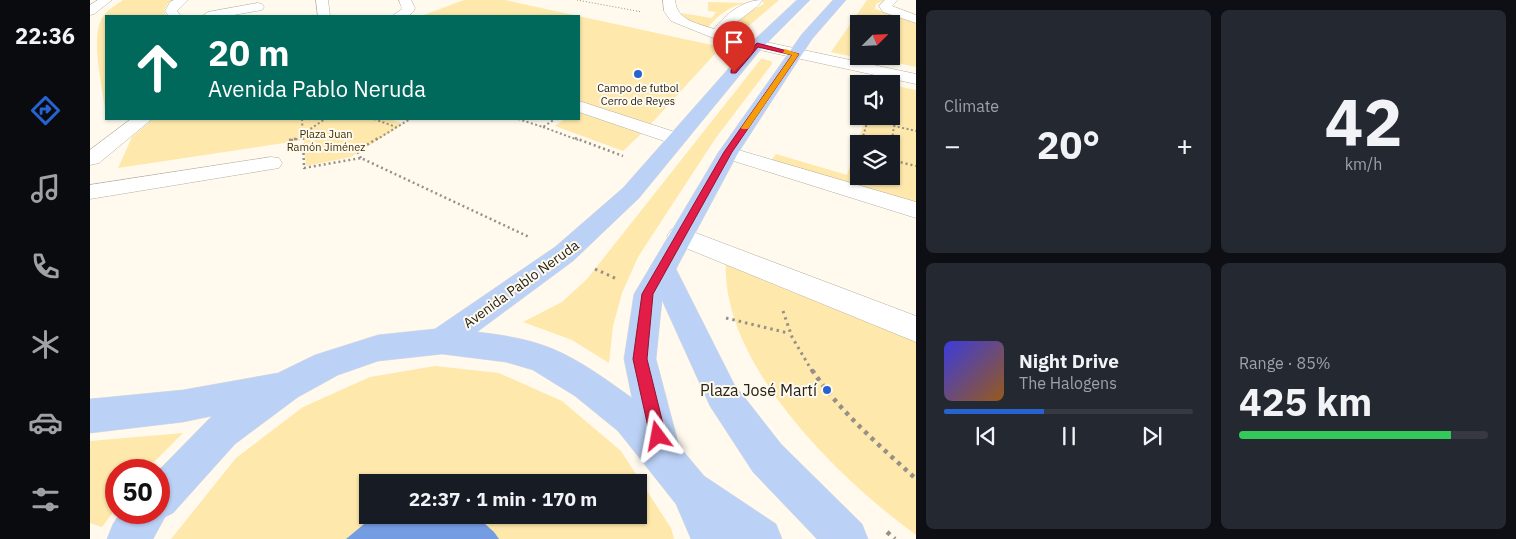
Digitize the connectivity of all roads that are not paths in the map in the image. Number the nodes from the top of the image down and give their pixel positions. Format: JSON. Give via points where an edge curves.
{"nodes":[{"id":1,"x":106,"y":0,"type":"edge"},
{"id":2,"x":182,"y":0,"type":"edge"},
{"id":3,"x":322,"y":0,"type":"edge"},
{"id":4,"x":405,"y":0,"type":"edge"},
{"id":5,"x":669,"y":0,"type":"edge"},
{"id":6,"x":756,"y":0,"type":"edge"},
{"id":7,"x":804,"y":0,"type":"edge"},
{"id":8,"x":840,"y":0,"type":"edge"},
{"id":9,"x":892,"y":0,"type":"edge"},
{"id":10,"x":258,"y":7,"type":"dead end"},
{"id":11,"x":90,"y":11,"type":"edge"},
{"id":12,"x":174,"y":15,"type":"edge"},
{"id":13,"x":214,"y":15,"type":"edge"},
{"id":14,"x":324,"y":15,"type":"edge"},
{"id":15,"x":400,"y":15,"type":"edge"},
{"id":16,"x":916,"y":19,"type":"edge"},
{"id":17,"x":721,"y":35,"type":"junction"},
{"id":18,"x":757,"y":45,"type":"junction"},
{"id":19,"x":796,"y":54,"type":"junction"},
{"id":20,"x":916,"y":79,"type":"edge"},
{"id":21,"x":580,"y":106,"type":"edge"},
{"id":22,"x":142,"y":120,"type":"edge"},
{"id":23,"x":677,"y":139,"type":"junction"},
{"id":24,"x":728,"y":152,"type":"junction"},
{"id":25,"x":90,"y":160,"type":"edge"},
{"id":26,"x":271,"y":163,"type":"dead end"},
{"id":27,"x":90,"y":192,"type":"edge"},
{"id":28,"x":916,"y":210,"type":"edge"},
{"id":29,"x":680,"y":236,"type":"junction"},
{"id":30,"x":655,"y":281,"type":"junction"},
{"id":31,"x":916,"y":329,"type":"edge"},
{"id":32,"x":442,"y":341,"type":"junction"},
{"id":33,"x":286,"y":386,"type":"junction"},
{"id":34,"x":90,"y":416,"type":"edge"},
{"id":35,"x":662,"y":455,"type":"junction"},
{"id":36,"x":170,"y":487,"type":"edge"},
{"id":37,"x":690,"y":490,"type":"junction"},
{"id":38,"x":138,"y":524,"type":"edge"},
{"id":39,"x":128,"y":539,"type":"edge"},
{"id":40,"x":713,"y":539,"type":"edge"},
{"id":41,"x":761,"y":539,"type":"edge"},
{"id":42,"x":847,"y":539,"type":"edge"}],
"edges":[{"from":1,"to":11,"type":"street"},
{"from":2,"to":12,"type":"street","via":[[174,5]]},
{"from":3,"to":14,"type":"street"},
{"from":4,"to":15,"type":"street","via":[[408,11]]},
{"from":5,"to":17,"type":"street","via":[[670,11],[676,18]]},
{"from":6,"to":17,"type":"street","via":[[725,24]]},
{"from":7,"to":18,"type":"main road","name":"Avenida Pablo Neruda"},
{"from":8,"to":19,"type":"main road"},
{"from":9,"to":16,"type":"street","via":[[885,6],[887,9]]},
{"from":10,"to":13,"type":"street"},
{"from":17,"to":18,"type":"street"},
{"from":18,"to":19,"type":"street"},
{"from":18,"to":23,"type":"main road","name":"Avenida Pablo Neruda"},
{"from":19,"to":20,"type":"street"},
{"from":19,"to":24,"type":"main road"},
{"from":21,"to":23,"type":"street"},
{"from":22,"to":25,"type":"street"},
{"from":23,"to":32,"type":"main road","name":"Avenida Pablo Neruda","via":[[631,193],[564,254]]},
{"from":24,"to":28,"type":"street"},
{"from":24,"to":29,"type":"main road"},
{"from":26,"to":27,"type":"street"},
{"from":29,"to":30,"type":"main road"},
{"from":29,"to":31,"type":"street"},
{"from":30,"to":35,"type":"main road","via":[[640,359]]},
{"from":30,"to":42,"type":"main road","via":[[722,395],[767,458]]},
{"from":32,"to":33,"type":"main road","via":[[378,348],[327,365]]},
{"from":32,"to":35,"type":"main road","via":[[506,349],[542,359],[587,385],[631,419]]},
{"from":33,"to":34,"type":"main road","via":[[183,406]]},
{"from":33,"to":36,"type":"main road","via":[[222,431]]},
{"from":35,"to":37,"type":"main road"},
{"from":37,"to":40,"type":"main road"},
{"from":37,"to":41,"type":"main road"},
{"from":38,"to":39,"type":"main road"}]}
